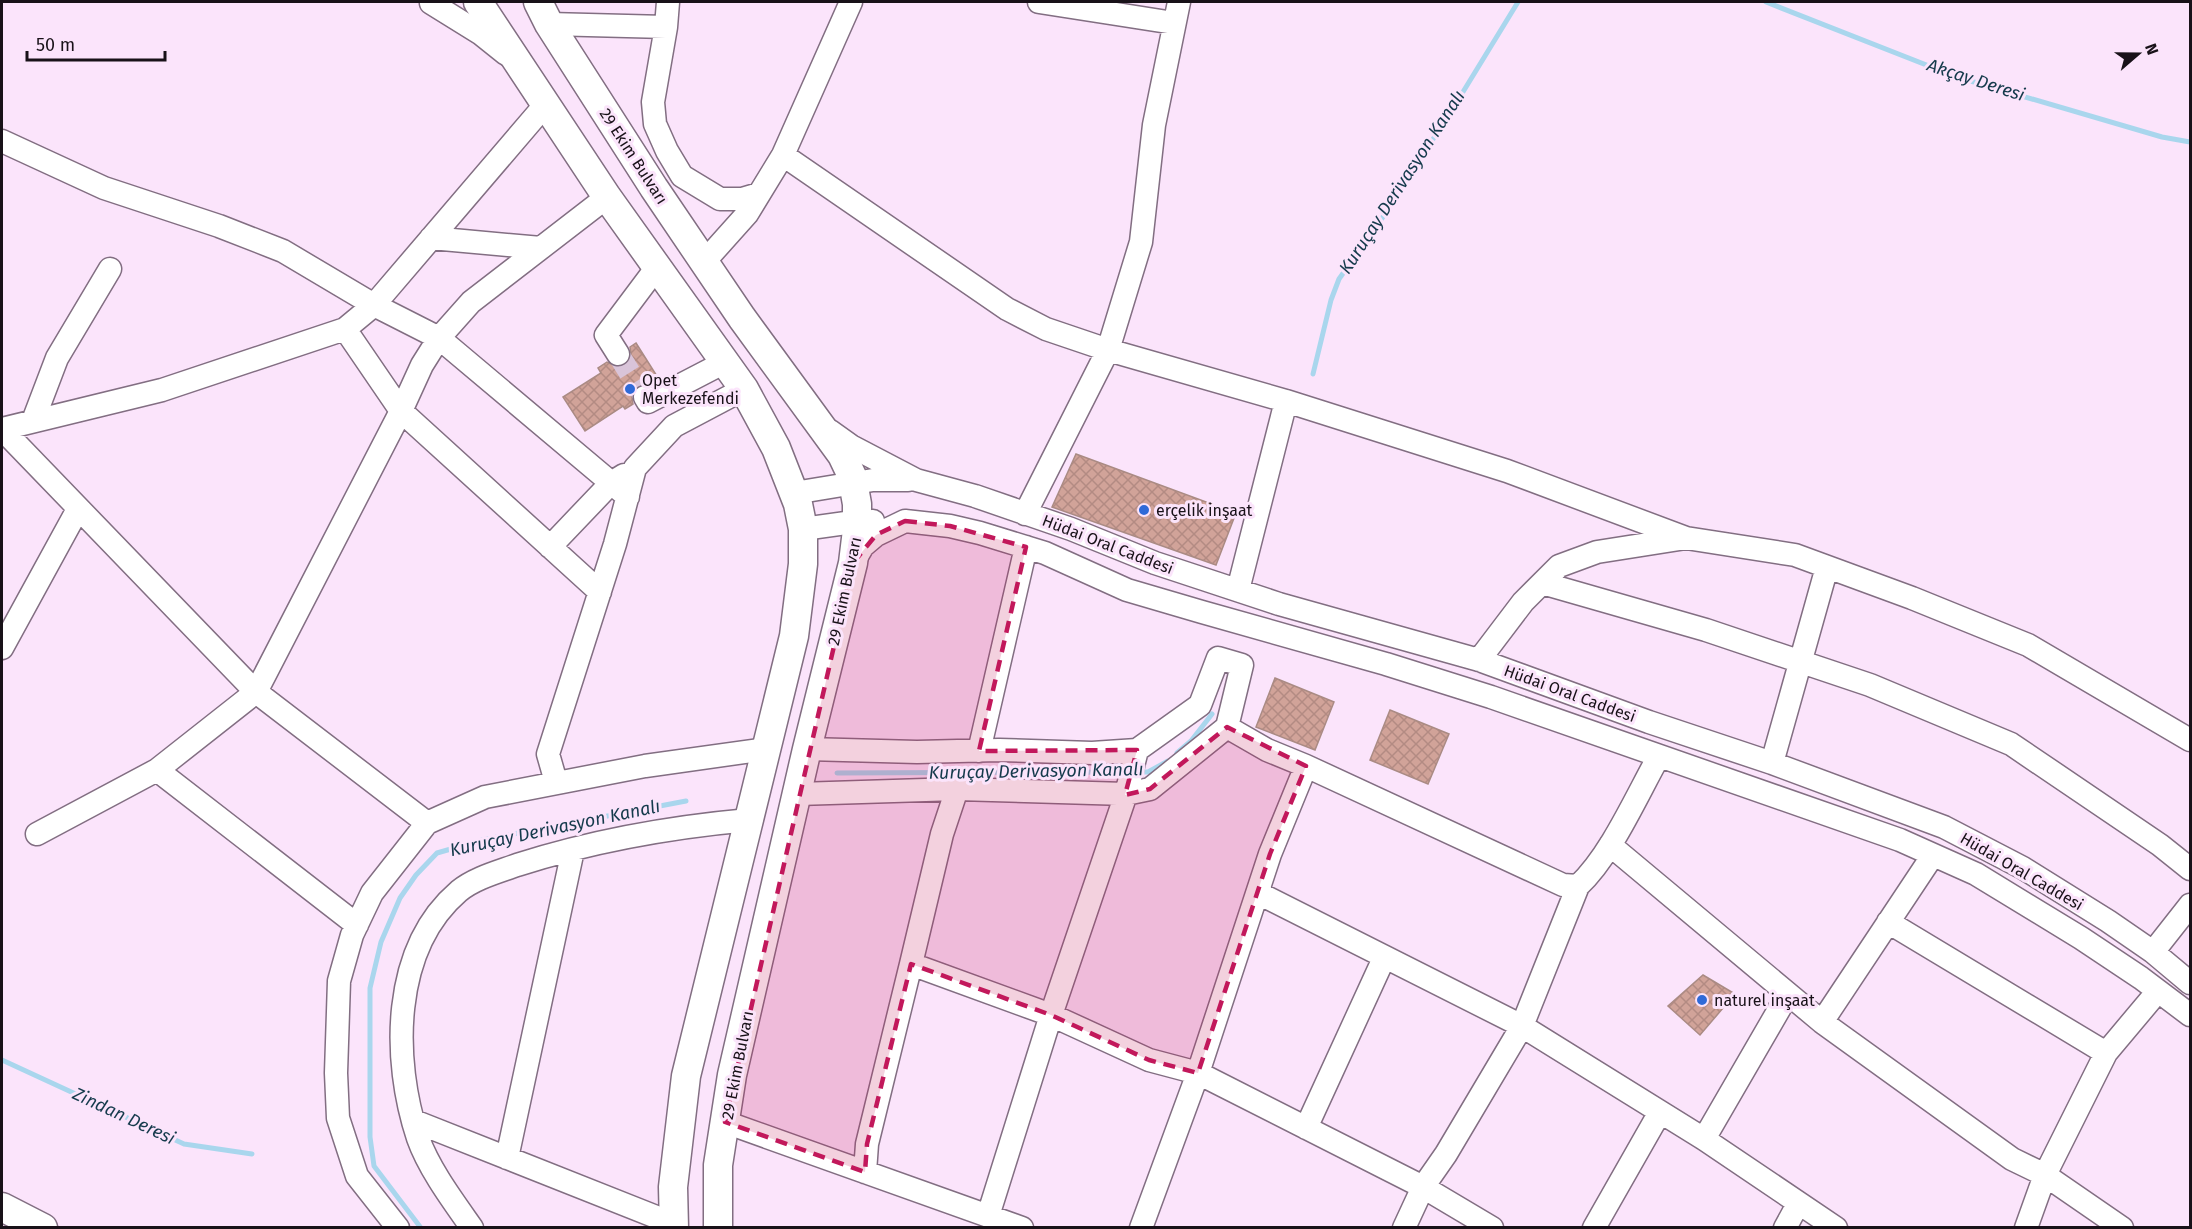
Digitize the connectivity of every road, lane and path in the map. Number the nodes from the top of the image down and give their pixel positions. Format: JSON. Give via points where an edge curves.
{"nodes":[{"id":1,"x":429,"y":2,"type":"edge"},
{"id":2,"x":668,"y":2,"type":"edge"},
{"id":3,"x":850,"y":2,"type":"edge"},
{"id":4,"x":1039,"y":2,"type":"edge"},
{"id":5,"x":483,"y":3,"type":"edge"},
{"id":6,"x":1177,"y":12,"type":"edge"},
{"id":7,"x":543,"y":13,"type":"edge"},
{"id":8,"x":666,"y":27,"type":"junction"},
{"id":9,"x":518,"y":64,"type":"junction"},
{"id":10,"x":545,"y":105,"type":"junction"},
{"id":11,"x":2,"y":141,"type":"edge"},
{"id":12,"x":783,"y":155,"type":"junction"},
{"id":13,"x":759,"y":194,"type":"junction"},
{"id":14,"x":607,"y":197,"type":"junction"},
{"id":15,"x":431,"y":238,"type":"junction"},
{"id":16,"x":541,"y":248,"type":"junction"},
{"id":17,"x":704,"y":262,"type":"junction"},
{"id":18,"x":657,"y":267,"type":"junction"},
{"id":19,"x":110,"y":269,"type":"dead end"},
{"id":20,"x":374,"y":304,"type":"junction"},
{"id":21,"x":345,"y":329,"type":"junction"},
{"id":22,"x":439,"y":338,"type":"junction"},
{"id":23,"x":1108,"y":350,"type":"junction"},
{"id":24,"x":618,"y":354,"type":"tunnel mouth"},
{"id":25,"x":725,"y":362,"type":"junction"},
{"id":26,"x":744,"y":389,"type":"junction"},
{"id":27,"x":645,"y":397,"type":"dead end"},
{"id":28,"x":1286,"y":401,"type":"junction"},
{"id":29,"x":401,"y":411,"type":"junction"},
{"id":30,"x":33,"y":421,"type":"junction"},
{"id":31,"x":821,"y":425,"type":"junction"},
{"id":32,"x":2,"y":429,"type":"edge"},
{"id":33,"x":916,"y":480,"type":"junction"},
{"id":34,"x":853,"y":483,"type":"junction"},
{"id":35,"x":619,"y":490,"type":"junction"},
{"id":36,"x":794,"y":493,"type":"junction"},
{"id":37,"x":78,"y":509,"type":"junction"},
{"id":38,"x":1025,"y":514,"type":"junction"},
{"id":39,"x":912,"y":521,"type":"junction"},
{"id":40,"x":857,"y":522,"type":"junction"},
{"id":41,"x":803,"y":529,"type":"junction"},
{"id":42,"x":1686,"y":538,"type":"junction"},
{"id":43,"x":550,"y":547,"type":"junction"},
{"id":44,"x":1026,"y":547,"type":"junction"},
{"id":45,"x":853,"y":563,"type":"junction"},
{"id":46,"x":1827,"y":567,"type":"junction"},
{"id":47,"x":1542,"y":583,"type":"junction"},
{"id":48,"x":1238,"y":590,"type":"junction"},
{"id":49,"x":600,"y":592,"type":"junction"},
{"id":50,"x":2,"y":648,"type":"edge"},
{"id":51,"x":1479,"y":660,"type":"junction"},
{"id":52,"x":1802,"y":662,"type":"junction"},
{"id":53,"x":256,"y":692,"type":"junction"},
{"id":54,"x":1227,"y":727,"type":"junction"},
{"id":55,"x":2190,"y":741,"type":"edge"},
{"id":56,"x":766,"y":749,"type":"junction"},
{"id":57,"x":807,"y":749,"type":"junction"},
{"id":58,"x":979,"y":751,"type":"junction"},
{"id":59,"x":1136,"y":755,"type":"junction"},
{"id":60,"x":1659,"y":756,"type":"junction"},
{"id":61,"x":1772,"y":763,"type":"junction"},
{"id":62,"x":1306,"y":766,"type":"junction"},
{"id":63,"x":157,"y":770,"type":"junction"},
{"id":64,"x":556,"y":782,"type":"junction"},
{"id":65,"x":957,"y":789,"type":"junction"},
{"id":66,"x":1127,"y":789,"type":"junction"},
{"id":67,"x":798,"y":795,"type":"junction"},
{"id":68,"x":749,"y":820,"type":"junction"},
{"id":69,"x":427,"y":823,"type":"junction"},
{"id":70,"x":37,"y":834,"type":"dead end"},
{"id":71,"x":1610,"y":845,"type":"junction"},
{"id":72,"x":573,"y":850,"type":"junction"},
{"id":73,"x":1933,"y":855,"type":"junction"},
{"id":74,"x":2190,"y":869,"type":"edge"},
{"id":75,"x":1578,"y":886,"type":"junction"},
{"id":76,"x":1257,"y":893,"type":"junction"},
{"id":77,"x":2190,"y":905,"type":"edge"},
{"id":78,"x":1888,"y":922,"type":"junction"},
{"id":79,"x":357,"y":925,"type":"junction"},
{"id":80,"x":2153,"y":952,"type":"junction"},
{"id":81,"x":1384,"y":958,"type":"junction"},
{"id":82,"x":911,"y":964,"type":"junction"},
{"id":83,"x":2190,"y":983,"type":"edge"},
{"id":84,"x":2158,"y":992,"type":"junction"},
{"id":85,"x":1788,"y":994,"type":"junction"},
{"id":86,"x":2190,"y":1015,"type":"edge"},
{"id":87,"x":1051,"y":1016,"type":"junction"},
{"id":88,"x":1822,"y":1022,"type":"junction"},
{"id":89,"x":1522,"y":1026,"type":"junction"},
{"id":90,"x":2106,"y":1053,"type":"junction"},
{"id":91,"x":1198,"y":1073,"type":"junction"},
{"id":92,"x":1660,"y":1112,"type":"junction"},
{"id":93,"x":414,"y":1121,"type":"junction"},
{"id":94,"x":725,"y":1122,"type":"junction"},
{"id":95,"x":1306,"y":1128,"type":"junction"},
{"id":96,"x":1704,"y":1139,"type":"junction"},
{"id":97,"x":507,"y":1158,"type":"junction"},
{"id":98,"x":865,"y":1172,"type":"junction"},
{"id":99,"x":2045,"y":1175,"type":"junction"},
{"id":100,"x":1424,"y":1187,"type":"junction"},
{"id":101,"x":1798,"y":1204,"type":"junction"},
{"id":102,"x":2,"y":1207,"type":"edge"},
{"id":103,"x":988,"y":1216,"type":"junction"},
{"id":104,"x":674,"y":1226,"type":"edge"},
{"id":105,"x":43,"y":1227,"type":"edge"},
{"id":106,"x":398,"y":1227,"type":"edge"},
{"id":107,"x":472,"y":1227,"type":"edge"},
{"id":108,"x":718,"y":1227,"type":"edge"},
{"id":109,"x":1022,"y":1227,"type":"edge"},
{"id":110,"x":1142,"y":1227,"type":"edge"},
{"id":111,"x":1404,"y":1227,"type":"edge"},
{"id":112,"x":1492,"y":1227,"type":"edge"},
{"id":113,"x":1594,"y":1227,"type":"edge"},
{"id":114,"x":1785,"y":1227,"type":"edge"},
{"id":115,"x":1836,"y":1227,"type":"edge"},
{"id":116,"x":2026,"y":1227,"type":"edge"},
{"id":117,"x":2122,"y":1227,"type":"edge"}],
"edges":[{"from":1,"to":5,"type":"street","via":[[455,6]]},
{"from":1,"to":9,"type":"street","via":[[481,34]]},
{"from":2,"to":8,"type":"street"},
{"from":3,"to":12,"type":"street"},
{"from":4,"to":6,"type":"street"},
{"from":5,"to":9,"type":"main road"},
{"from":6,"to":23,"type":"street","via":[[1154,125],[1141,242]]},
{"from":7,"to":8,"type":"street"},
{"from":7,"to":17,"type":"main road","name":"29 Ekim Bulvarı"},
{"from":8,"to":13,"type":"street","via":[[653,102],[656,124],[667,151],[682,176],[720,199]]},
{"from":9,"to":10,"type":"main road"},
{"from":10,"to":14,"type":"main road"},
{"from":10,"to":15,"type":"street"},
{"from":11,"to":20,"type":"street","via":[[104,188],[283,251]]},
{"from":12,"to":13,"type":"street"},
{"from":12,"to":23,"type":"street","via":[[1007,309],[1046,329]]},
{"from":13,"to":17,"type":"street","via":[[747,214]]},
{"from":14,"to":16,"type":"street"},
{"from":14,"to":18,"type":"main road"},
{"from":15,"to":16,"type":"street"},
{"from":15,"to":20,"type":"street"},
{"from":16,"to":22,"type":"street","via":[[471,302]]},
{"from":17,"to":31,"type":"main road","name":"29 Ekim Bulvarı"},
{"from":18,"to":24,"type":"street","via":[[606,335]]},
{"from":18,"to":25,"type":"main road"},
{"from":19,"to":30,"type":"street","via":[[57,358]]},
{"from":20,"to":21,"type":"street"},
{"from":20,"to":22,"type":"street"},
{"from":21,"to":29,"type":"street"},
{"from":21,"to":30,"type":"street","via":[[162,390]]},
{"from":22,"to":29,"type":"street","via":[[422,364]]},
{"from":22,"to":35,"type":"street"},
{"from":23,"to":28,"type":"street"},
{"from":23,"to":38,"type":"street"},
{"from":25,"to":26,"type":"main road"},
{"from":25,"to":27,"type":"street","via":[[648,402]]},
{"from":26,"to":35,"type":"street","via":[[674,426]]},
{"from":26,"to":36,"type":"main road","via":[[776,448]]},
{"from":28,"to":42,"type":"street","via":[[1507,471]]},
{"from":28,"to":48,"type":"street"},
{"from":29,"to":43,"type":"street"},
{"from":29,"to":53,"type":"street"},
{"from":30,"to":32,"type":"street"},
{"from":31,"to":33,"type":"street","via":[[851,446]]},
{"from":31,"to":34,"type":"main road","name":"29 Ekim Bulvarı","via":[[842,455]]},
{"from":32,"to":37,"type":"street"},
{"from":33,"to":34,"type":"street"},
{"from":33,"to":38,"type":"street","name":"Hüdai Oral Caddesi"},
{"from":34,"to":36,"type":"street"},
{"from":34,"to":40,"type":"main road","name":"29 Ekim Bulvarı"},
{"from":35,"to":43,"type":"street"},
{"from":35,"to":49,"type":"street"},
{"from":36,"to":41,"type":"main road"},
{"from":37,"to":50,"type":"street"},
{"from":37,"to":53,"type":"street"},
{"from":38,"to":48,"type":"street","name":"Hüdai Oral Caddesi"},
{"from":39,"to":40,"type":"street","name":"Hüdai Oral Caddesi"},
{"from":39,"to":44,"type":"street","name":"Hüdai Oral Caddesi","via":[[980,533]]},
{"from":39,"to":45,"type":"street","via":[[876,535],[863,546]]},
{"from":40,"to":41,"type":"street","name":"Hüdai Oral Caddesi"},
{"from":40,"to":45,"type":"main road","name":"29 Ekim Bulvarı"},
{"from":41,"to":56,"type":"main road","via":[[794,636]]},
{"from":42,"to":46,"type":"street","via":[[1795,555]]},
{"from":42,"to":47,"type":"street","via":[[1597,552],[1559,566]]},
{"from":43,"to":49,"type":"street"},
{"from":44,"to":58,"type":"street"},
{"from":44,"to":60,"type":"street","name":"Hüdai Oral Caddesi","via":[[1128,590],[1386,664]]},
{"from":45,"to":57,"type":"main road","name":"29 Ekim Bulvarı"},
{"from":46,"to":52,"type":"street"},
{"from":46,"to":55,"type":"street","via":[[2028,645]]},
{"from":47,"to":51,"type":"street"},
{"from":47,"to":52,"type":"street"},
{"from":48,"to":51,"type":"street","name":"Hüdai Oral Caddesi"},
{"from":49,"to":64,"type":"street","via":[[548,754]]},
{"from":51,"to":61,"type":"street","name":"Hüdai Oral Caddesi"},
{"from":52,"to":61,"type":"street"},
{"from":52,"to":74,"type":"street","via":[[1870,685],[2010,744],[2160,844]]},
{"from":53,"to":63,"type":"street"},
{"from":53,"to":69,"type":"street"},
{"from":54,"to":59,"type":"street","via":[[1242,665],[1218,658],[1200,705]]},
{"from":54,"to":62,"type":"street"},
{"from":54,"to":66,"type":"street","via":[[1150,789]]},
{"from":56,"to":64,"type":"street"},
{"from":56,"to":68,"type":"main road"},
{"from":57,"to":58,"type":"street"},
{"from":57,"to":67,"type":"main road","name":"29 Ekim Bulvarı"},
{"from":58,"to":59,"type":"street"},
{"from":59,"to":66,"type":"street"},
{"from":60,"to":71,"type":"street"},
{"from":60,"to":73,"type":"street","name":"Hüdai Oral Caddesi"},
{"from":61,"to":80,"type":"street","name":"Hüdai Oral Caddesi","via":[[1944,827],[2023,868]]},
{"from":62,"to":75,"type":"street","via":[[1563,885]]},
{"from":62,"to":76,"type":"street"},
{"from":63,"to":70,"type":"street"},
{"from":63,"to":79,"type":"street"},
{"from":64,"to":69,"type":"street","via":[[485,797]]},
{"from":65,"to":66,"type":"street"},
{"from":65,"to":67,"type":"street"},
{"from":65,"to":82,"type":"street","via":[[942,834]]},
{"from":66,"to":87,"type":"street"},
{"from":67,"to":94,"type":"main road","name":"29 Ekim Bulvarı","via":[[732,1075]]},
{"from":68,"to":72,"type":"street","via":[[687,825]]},
{"from":68,"to":104,"type":"main road","via":[[686,1076],[673,1187]]},
{"from":69,"to":79,"type":"street","via":[[372,893]]},
{"from":71,"to":75,"type":"street"},
{"from":71,"to":85,"type":"street"},
{"from":72,"to":93,"type":"street","via":[[488,875],[460,891],[430,924],[414,957],[403,999],[403,1064]]},
{"from":72,"to":97,"type":"street"},
{"from":73,"to":78,"type":"street"},
{"from":73,"to":84,"type":"street","name":"Hüdai Oral Caddesi","via":[[1986,880],[2081,938]]},
{"from":75,"to":89,"type":"street"},
{"from":76,"to":81,"type":"street"},
{"from":76,"to":91,"type":"street"},
{"from":77,"to":80,"type":"street"},
{"from":78,"to":88,"type":"street"},
{"from":78,"to":90,"type":"street"},
{"from":79,"to":106,"type":"street","via":[[339,981],[338,1118],[357,1176]]},
{"from":80,"to":83,"type":"street","name":"Hüdai Oral Caddesi"},
{"from":81,"to":89,"type":"street"},
{"from":81,"to":95,"type":"street"},
{"from":82,"to":87,"type":"street"},
{"from":82,"to":98,"type":"street","via":[[867,1144]]},
{"from":84,"to":86,"type":"street","name":"Hüdai Oral Caddesi"},
{"from":84,"to":90,"type":"street"},
{"from":85,"to":88,"type":"street"},
{"from":85,"to":96,"type":"street"},
{"from":87,"to":91,"type":"street","via":[[1149,1060]]},
{"from":87,"to":103,"type":"street"},
{"from":88,"to":99,"type":"street","via":[[2012,1159]]},
{"from":89,"to":92,"type":"street"},
{"from":89,"to":100,"type":"street"},
{"from":90,"to":99,"type":"street"},
{"from":91,"to":95,"type":"street"},
{"from":91,"to":110,"type":"street"},
{"from":92,"to":96,"type":"street"},
{"from":92,"to":113,"type":"street"},
{"from":93,"to":97,"type":"street"},
{"from":93,"to":107,"type":"street","via":[[419,1140],[445,1189]]},
{"from":94,"to":98,"type":"street"},
{"from":94,"to":108,"type":"main road","name":"29 Ekim Bulvarı","via":[[718,1165]]},
{"from":95,"to":100,"type":"street"},
{"from":96,"to":101,"type":"street"},
{"from":97,"to":104,"type":"street"},
{"from":98,"to":103,"type":"street"},
{"from":99,"to":116,"type":"street"},
{"from":99,"to":117,"type":"street"},
{"from":100,"to":111,"type":"street"},
{"from":100,"to":112,"type":"street"},
{"from":101,"to":114,"type":"street"},
{"from":101,"to":115,"type":"street"},
{"from":102,"to":105,"type":"main road"},
{"from":103,"to":109,"type":"street"}]}
